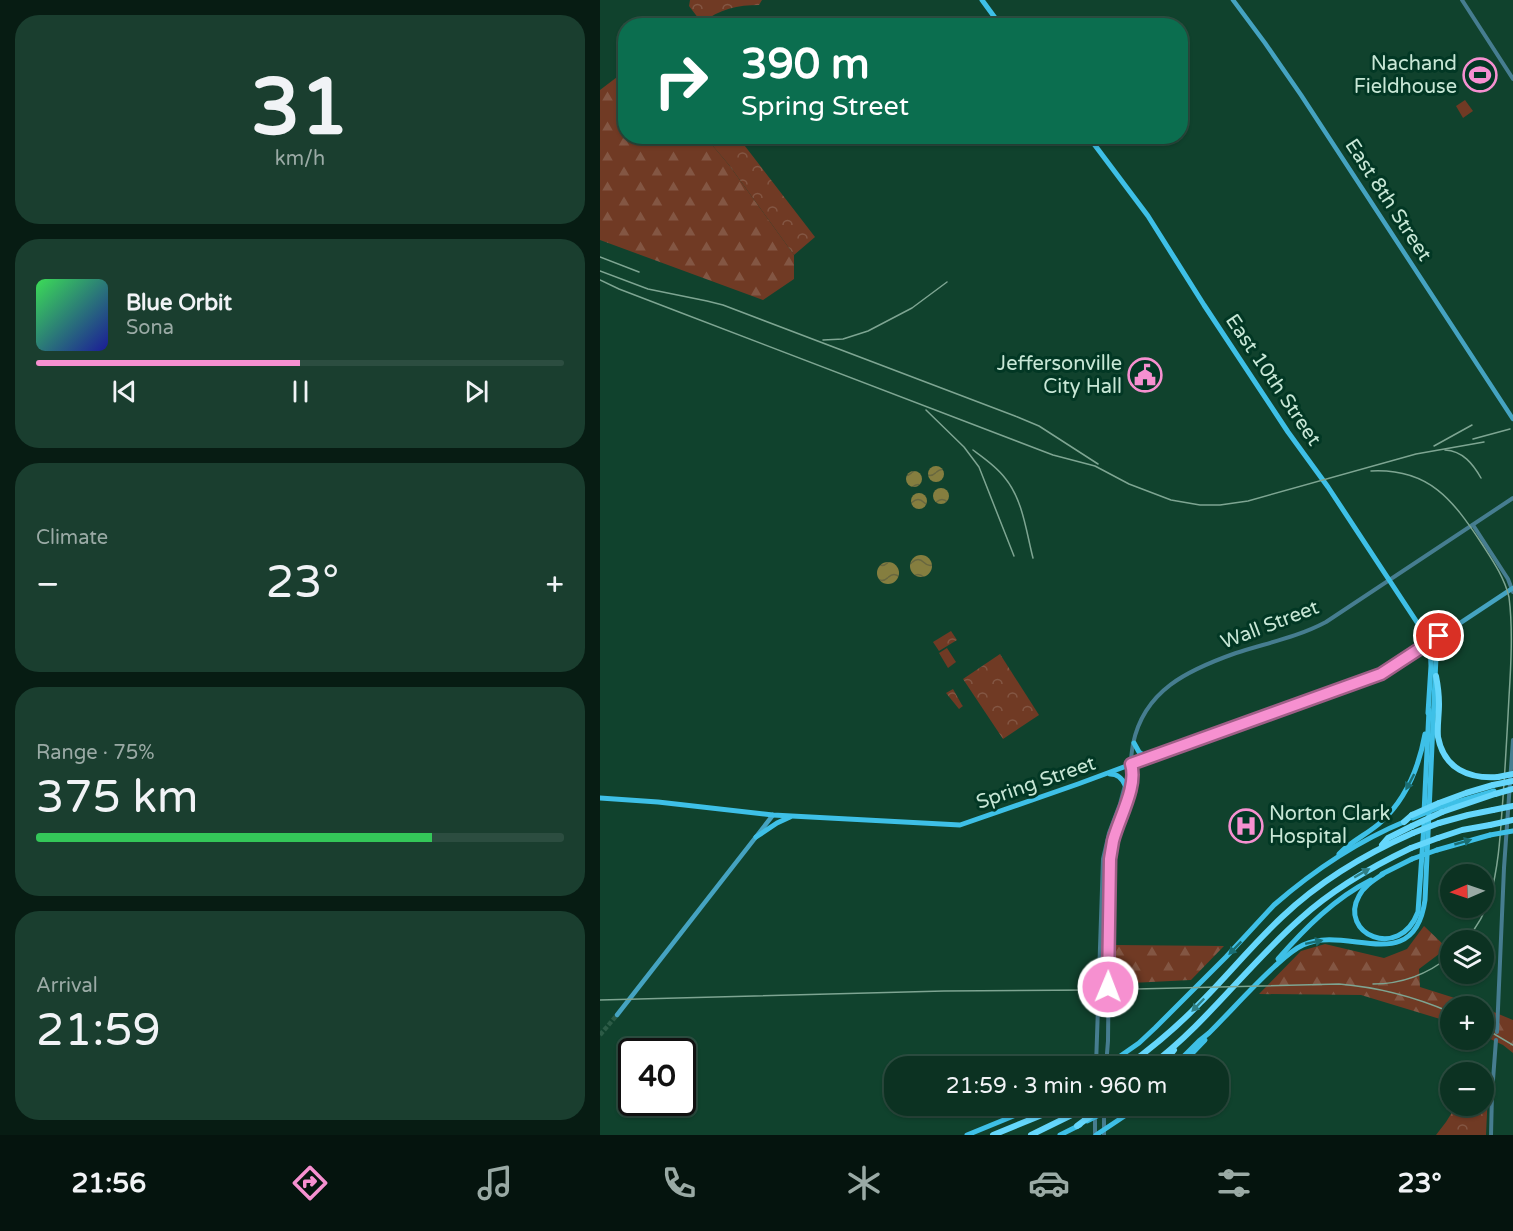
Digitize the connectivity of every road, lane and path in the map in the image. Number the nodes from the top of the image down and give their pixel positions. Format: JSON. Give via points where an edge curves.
{"nodes":[{"id":1,"x":982,"y":0,"type":"edge"},
{"id":2,"x":1233,"y":0,"type":"edge"},
{"id":3,"x":1462,"y":0,"type":"edge"},
{"id":4,"x":995,"y":18,"type":"edge"},
{"id":5,"x":1513,"y":79,"type":"edge"},
{"id":6,"x":1094,"y":144,"type":"edge"},
{"id":7,"x":1513,"y":419,"type":"edge"},
{"id":8,"x":1513,"y":498,"type":"edge"},
{"id":9,"x":1473,"y":525,"type":"junction"},
{"id":10,"x":1389,"y":580,"type":"junction"},
{"id":11,"x":1512,"y":590,"type":"edge"},
{"id":12,"x":1430,"y":643,"type":"junction"},
{"id":13,"x":1436,"y":676,"type":"junction"},
{"id":14,"x":1429,"y":710,"type":"junction"},
{"id":15,"x":1513,"y":740,"type":"edge"},
{"id":16,"x":1134,"y":743,"type":"junction"},
{"id":17,"x":1148,"y":758,"type":"junction"},
{"id":18,"x":1131,"y":764,"type":"junction"},
{"id":19,"x":1512,"y":771,"type":"edge"},
{"id":20,"x":1108,"y":774,"type":"junction"},
{"id":21,"x":1513,"y":781,"type":"edge"},
{"id":22,"x":1125,"y":785,"type":"junction"},
{"id":23,"x":1513,"y":788,"type":"edge"},
{"id":24,"x":1494,"y":790,"type":"junction"},
{"id":25,"x":600,"y":798,"type":"edge"},
{"id":26,"x":1513,"y":806,"type":"edge"},
{"id":27,"x":1440,"y":808,"type":"junction"},
{"id":28,"x":773,"y":815,"type":"junction"},
{"id":29,"x":793,"y":816,"type":"junction"},
{"id":30,"x":1513,"y":820,"type":"edge"},
{"id":31,"x":1404,"y":822,"type":"joint"},
{"id":32,"x":1413,"y":823,"type":"junction"},
{"id":33,"x":1513,"y":831,"type":"edge"},
{"id":34,"x":756,"y":837,"type":"junction"},
{"id":35,"x":1336,"y":857,"type":"junction"},
{"id":36,"x":1383,"y":874,"type":"junction"},
{"id":37,"x":1266,"y":974,"type":"junction"},
{"id":38,"x":617,"y":1015,"type":"tunnel mouth"},
{"id":39,"x":1497,"y":1032,"type":"dead end"},
{"id":40,"x":1209,"y":1033,"type":"junction"},
{"id":41,"x":1497,"y":1040,"type":"dead end"},
{"id":42,"x":1180,"y":1043,"type":"junction"},
{"id":43,"x":1096,"y":1056,"type":"edge"},
{"id":44,"x":1107,"y":1056,"type":"edge"},
{"id":45,"x":1120,"y":1056,"type":"edge"},
{"id":46,"x":1139,"y":1056,"type":"edge"},
{"id":47,"x":1163,"y":1056,"type":"edge"},
{"id":48,"x":1169,"y":1056,"type":"edge"},
{"id":49,"x":1184,"y":1056,"type":"edge"},
{"id":50,"x":1190,"y":1056,"type":"edge"},
{"id":51,"x":1014,"y":1116,"type":"edge"},
{"id":52,"x":1040,"y":1116,"type":"edge"},
{"id":53,"x":1070,"y":1116,"type":"edge"},
{"id":54,"x":1093,"y":1116,"type":"edge"},
{"id":55,"x":1095,"y":1116,"type":"edge"},
{"id":56,"x":1106,"y":1116,"type":"edge"},
{"id":57,"x":1125,"y":1116,"type":"edge"},
{"id":58,"x":1077,"y":1126,"type":"joint"},
{"id":59,"x":1104,"y":1133,"type":"edge"},
{"id":60,"x":967,"y":1135,"type":"edge"},
{"id":61,"x":993,"y":1135,"type":"edge"},
{"id":62,"x":1031,"y":1135,"type":"edge"},
{"id":63,"x":1060,"y":1135,"type":"edge"},
{"id":64,"x":1096,"y":1135,"type":"edge"},
{"id":65,"x":1491,"y":1135,"type":"edge"}],
"edges":[{"from":1,"to":4,"type":"main road"},
{"from":2,"to":7,"type":"main road","name":"East 8th Street","via":[[1301,95]]},
{"from":3,"to":5,"type":"street"},
{"from":6,"to":10,"type":"main road","name":"East 10th Street","via":[[1148,216]]},
{"from":8,"to":9,"type":"street","name":"Wall Street"},
{"from":9,"to":10,"type":"street","name":"Wall Street"},
{"from":9,"to":11,"type":"street"},
{"from":10,"to":12,"type":"main road","name":"East 10th Street"},
{"from":10,"to":16,"type":"street","name":"Wall Street","via":[[1311,630],[1239,652],[1180,677],[1148,706]]},
{"from":11,"to":12,"type":"main road","name":"Spring Street"},
{"from":12,"to":13,"type":"main road","via":[[1435,651]]},
{"from":12,"to":14,"type":"main road"},
{"from":12,"to":17,"type":"main road","name":"Spring Street","via":[[1381,674]]},
{"from":13,"to":19,"type":"highway","bridge":true,"via":[[1438,733],[1451,764],[1473,776],[1498,777]]},
{"from":37,"to":13,"type":"main road","one_way":true,"via":[[1311,941],[1394,943],[1411,934],[1420,922],[1426,890]]},
{"from":14,"to":35,"type":"main road","one_way":true,"via":[[1419,762],[1396,806],[1382,822]]},
{"from":14,"to":36,"type":"main road","via":[[1420,906],[1410,927],[1387,939],[1366,933],[1355,913],[1360,893]]},
{"from":15,"to":19,"type":"street"},
{"from":16,"to":17,"type":"main road"},
{"from":16,"to":18,"type":"street","name":"Wall Street"},
{"from":17,"to":18,"type":"main road","name":"Spring Street"},
{"from":18,"to":20,"type":"main road","name":"Spring Street"},
{"from":18,"to":22,"type":"street"},
{"from":18,"to":44,"type":"street","via":[[1129,795],[1109,866]]},
{"from":19,"to":39,"type":"street"},
{"from":20,"to":22,"type":"main road","via":[[1115,774]]},
{"from":20,"to":29,"type":"main road","name":"Spring Street","via":[[960,825]]},
{"from":21,"to":24,"type":"highway","bridge":true},
{"from":22,"to":43,"type":"street","via":[[1103,859]]},
{"from":23,"to":24,"type":"highway","bridge":true},
{"from":24,"to":27,"type":"highway"},
{"from":25,"to":28,"type":"main road","name":"Spring Street"},
{"from":26,"to":32,"type":"highway","bridge":true,"via":[[1439,824]]},
{"from":27,"to":32,"type":"highway","bridge":true},
{"from":27,"to":32,"type":"highway","bridge":true},
{"from":28,"to":29,"type":"main road","name":"Spring Street"},
{"from":28,"to":34,"type":"main road"},
{"from":29,"to":34,"type":"main road"},
{"from":42,"to":30,"type":"highway","one_way":true,"bridge":true,"via":[[1280,938],[1361,873],[1438,838]]},
{"from":31,"to":32,"type":"highway"},
{"from":31,"to":35,"type":"main road"},
{"from":32,"to":46,"type":"highway","one_way":true,"via":[[1312,891],[1187,1016]]},
{"from":36,"to":33,"type":"main road","one_way":true,"bridge":true,"via":[[1437,850]]},
{"from":34,"to":38,"type":"main road"},
{"from":35,"to":45,"type":"main road","one_way":true,"via":[[1274,905],[1155,1028]]},
{"from":36,"to":37,"type":"main road","via":[[1332,905]]},
{"from":37,"to":40,"type":"main road"},
{"from":40,"to":49,"type":"main road"},
{"from":40,"to":50,"type":"main road"},
{"from":41,"to":65,"type":"street"},
{"from":42,"to":47,"type":"highway"},
{"from":42,"to":48,"type":"highway"},
{"from":51,"to":60,"type":"main road"},
{"from":52,"to":61,"type":"highway"},
{"from":53,"to":62,"type":"highway"},
{"from":54,"to":58,"type":"highway","bridge":true},
{"from":55,"to":64,"type":"street"},
{"from":56,"to":59,"type":"street"},
{"from":57,"to":59,"type":"main road"},
{"from":58,"to":63,"type":"main road"},
{"from":59,"to":64,"type":"main road"}]}
